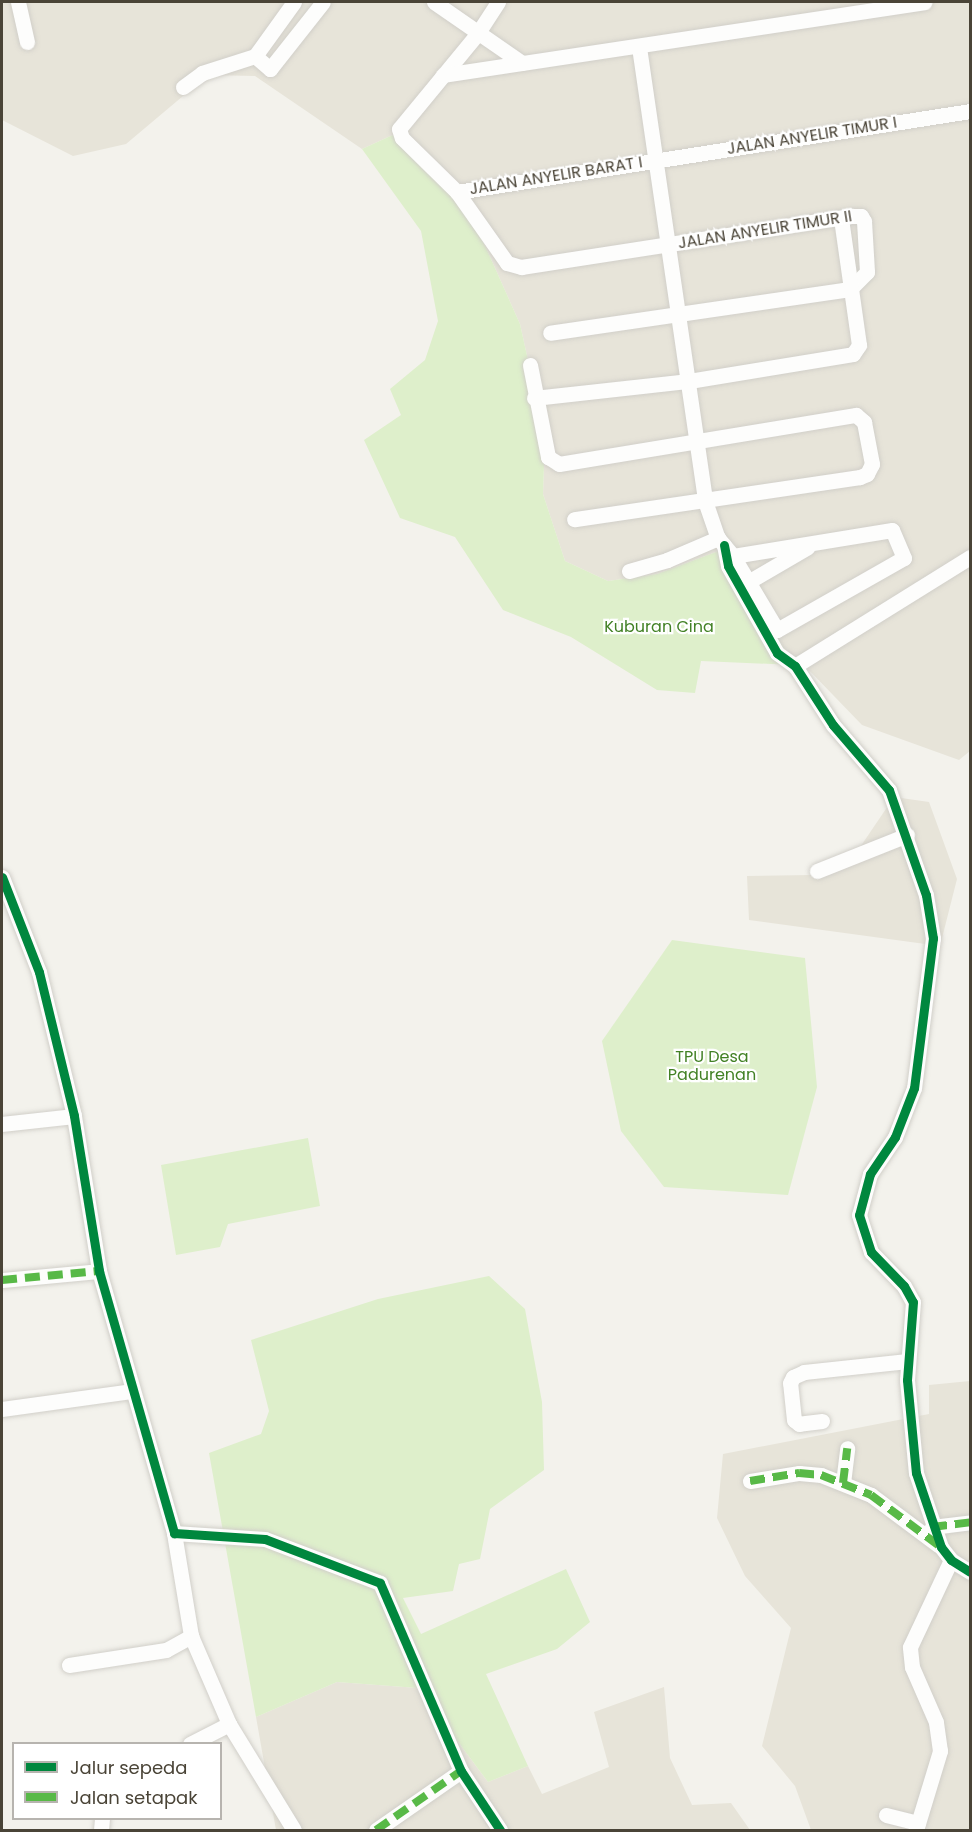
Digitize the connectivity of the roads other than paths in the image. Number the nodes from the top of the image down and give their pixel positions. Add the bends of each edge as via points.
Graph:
1 (18, 2) edge
2 (294, 2) edge
3 (323, 2) edge
4 (434, 2) edge
5 (498, 2) edge
6 (925, 2) edge
7 (478, 33) junction
8 (27, 42) dead end
9 (639, 47) junction
10 (255, 56) junction
11 (522, 63) junction
12 (443, 75) junction
13 (183, 87) dead end
14 (970, 111) edge
15 (654, 160) junction
16 (457, 192) junction
17 (841, 218) junction
18 (668, 245) junction
19 (850, 289) junction
20 (677, 312) junction
21 (550, 333) dead end
22 (530, 365) dead end
23 (689, 381) junction
24 (534, 398) junction
25 (697, 442) junction
26 (705, 501) junction
27 (574, 519) dead end
28 (817, 542) junction
29 (725, 546) junction
30 (970, 557) edge
31 (629, 571) dead end
32 (748, 582) junction
33 (795, 666) junction
34 (907, 835) junction
35 (817, 871) dead end
36 (3, 882) edge
37 (74, 1116) junction
38 (2, 1124) edge
39 (99, 1271) junction
40 (2, 1280) edge
41 (907, 1361) junction
42 (131, 1391) junction
43 (2, 1409) edge
44 (822, 1421) dead end
45 (847, 1448) dead end
46 (750, 1481) dead end
47 (843, 1484) junction
48 (970, 1522) edge
49 (932, 1527) junction
50 (174, 1533) junction
51 (941, 1547) junction
52 (951, 1560) junction
53 (970, 1572) edge
54 (191, 1636) junction
55 (69, 1665) dead end
56 (229, 1724) junction
57 (192, 1742) edge
58 (461, 1771) junction
59 (886, 1815) dead end
60 (917, 1827) edge
61 (294, 1830) edge
62 (376, 1830) edge
63 (498, 1830) edge

1 - 8 street
2 - 10 street
3 - 10 street via 273,69
4 - 7 street
5 - 7 street
6 - 9 street via 810,17
7 - 11 street
7 - 12 street
9 - 11 street
9 - 15 street
10 - 13 street via 202,73
11 - 12 street
12 - 16 street via 399,129 402,138
14 - 15 street, JALAN ANYELIR TIMUR I
15 - 16 street, JALAN ANYELIR BARAT I
15 - 18 street
16 - 18 street, JALAN ANYELIR TIMUR II via 513,266
17 - 18 street, JALAN ANYELIR TIMUR II
17 - 19 street
17 - 19 street, JALAN ANYELIR TIMUR II via 861,216 868,267 864,277
18 - 20 street
19 - 20 street
19 - 23 street via 859,345 853,354
20 - 21 street
20 - 23 street
22 - 24 street
23 - 24 street
23 - 25 street
24 - 25 street via 548,457 554,463
25 - 26 street
25 - 26 street via 856,415 862,418 872,464 867,474
26 - 27 street
26 - 29 street
28 - 29 street
28 - 32 street
28 - 32 street via 892,530 904,558 777,630
29 - 31 street
29 - 32 street
29 - 33 street via 728,566 777,653
30 - 33 street
33 - 34 street via 833,724 889,790
34 - 35 street
34 - 41 street via 920,869 933,938 918,1061 906,1114 870,1174 859,1215 871,1252 904,1286 913,1302
36 - 37 street via 39,972
37 - 38 street
37 - 39 street
39 - 40 street
39 - 42 street
41 - 44 street via 804,1372 792,1377 794,1420 799,1424
41 - 49 street via 916,1473
42 - 43 street
42 - 50 street via 158,1467
45 - 47 street
46 - 47 street via 811,1473
47 - 51 street via 871,1495
48 - 49 street
49 - 51 street
50 - 54 street
50 - 58 street via 265,1539 380,1583
51 - 52 street
52 - 53 street
52 - 60 street via 910,1647 912,1667 936,1722 940,1751
54 - 55 street via 166,1650
54 - 56 street
56 - 57 street
56 - 61 street
58 - 62 street
58 - 63 street
59 - 60 street

